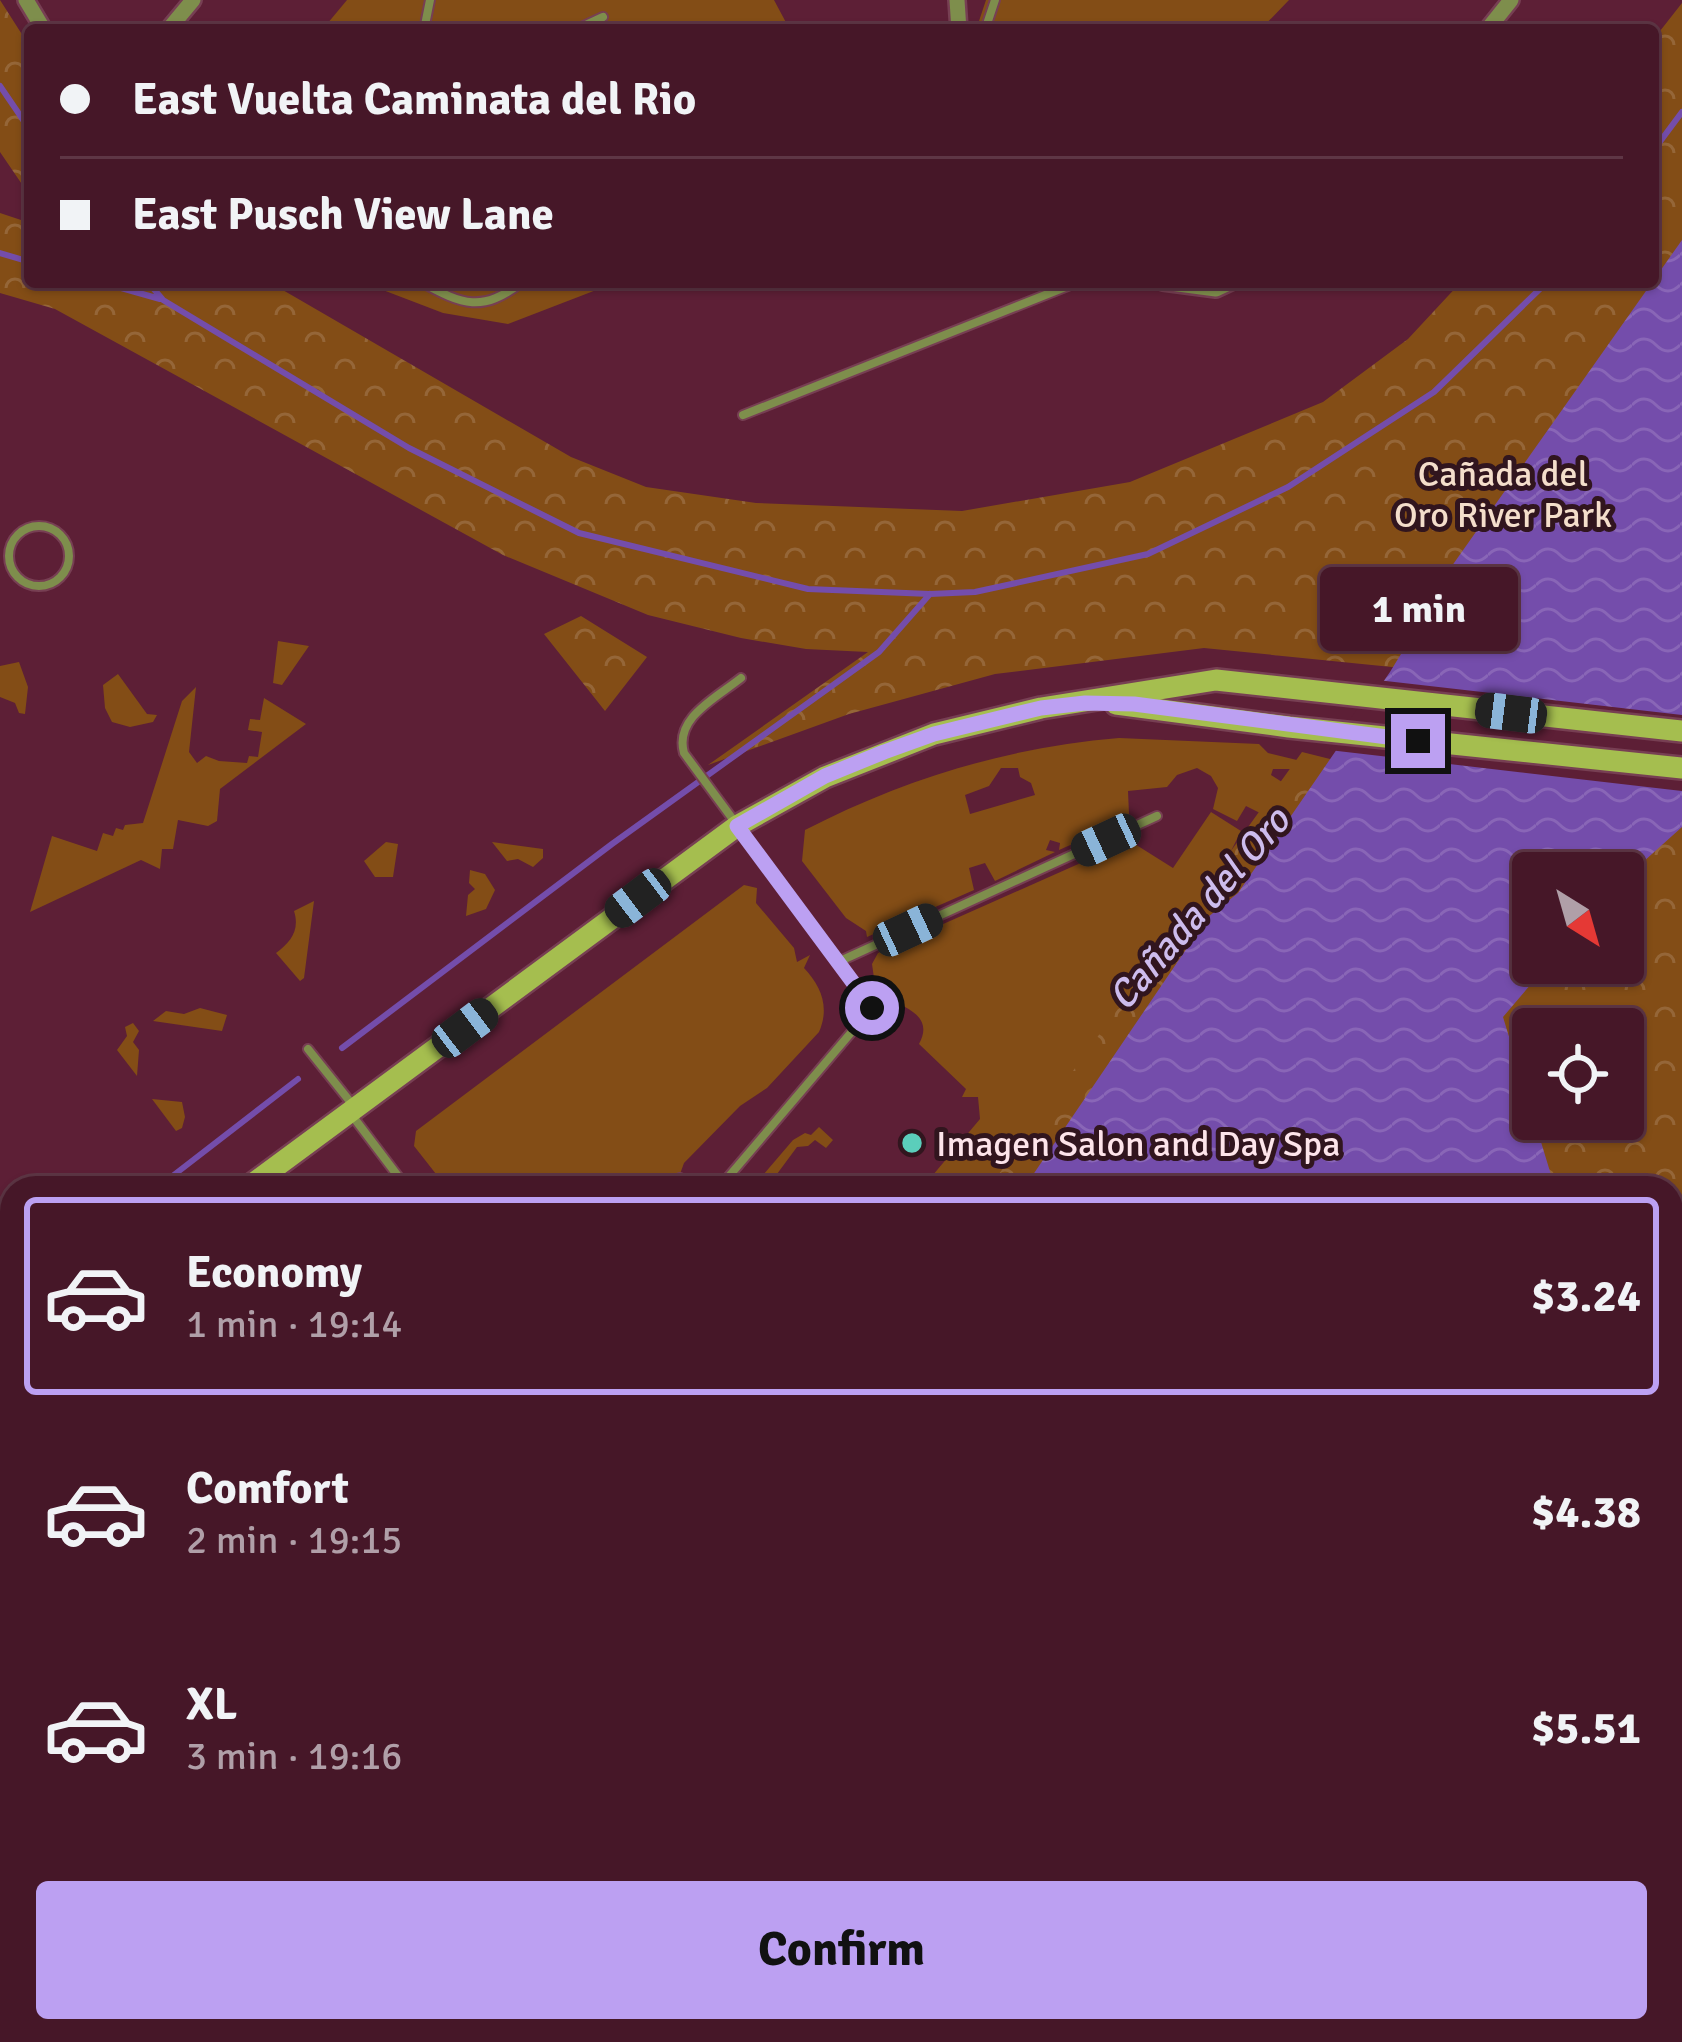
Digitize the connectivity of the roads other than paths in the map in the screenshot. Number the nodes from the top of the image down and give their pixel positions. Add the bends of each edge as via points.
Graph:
1 (193, 0) edge
2 (1511, 0) edge
3 (603, 16) dead end
4 (173, 24) edge
5 (587, 24) edge
6 (1492, 24) edge
7 (434, 288) edge
8 (514, 288) edge
9 (1063, 288) edge
10 (742, 415) dead end
11 (16, 576) joint
12 (741, 679) dead end
13 (1085, 703) junction
14 (1682, 731) edge
15 (1682, 768) edge
16 (1157, 816) dead end
17 (737, 826) junction
18 (838, 962) junction
19 (308, 1049) dead end
20 (354, 1112) junction
21 (264, 1176) edge
22 (398, 1176) edge
23 (729, 1176) edge

1 - 4 street
2 - 6 street
3 - 5 lane
7 - 8 lane via 470,304
9 - 10 lane
11 - 11 lane via 31,585 56,581 69,559 62,536 39,526 16,536 9,551
12 - 17 lane via 685,723 679,737
13 - 14 main road via 1216,680
13 - 15 main road
13 - 17 main road via 988,720 884,752
16 - 18 lane
17 - 18 lane
17 - 20 main road
18 - 23 lane via 872,1008
19 - 20 lane
20 - 21 main road
20 - 22 lane

